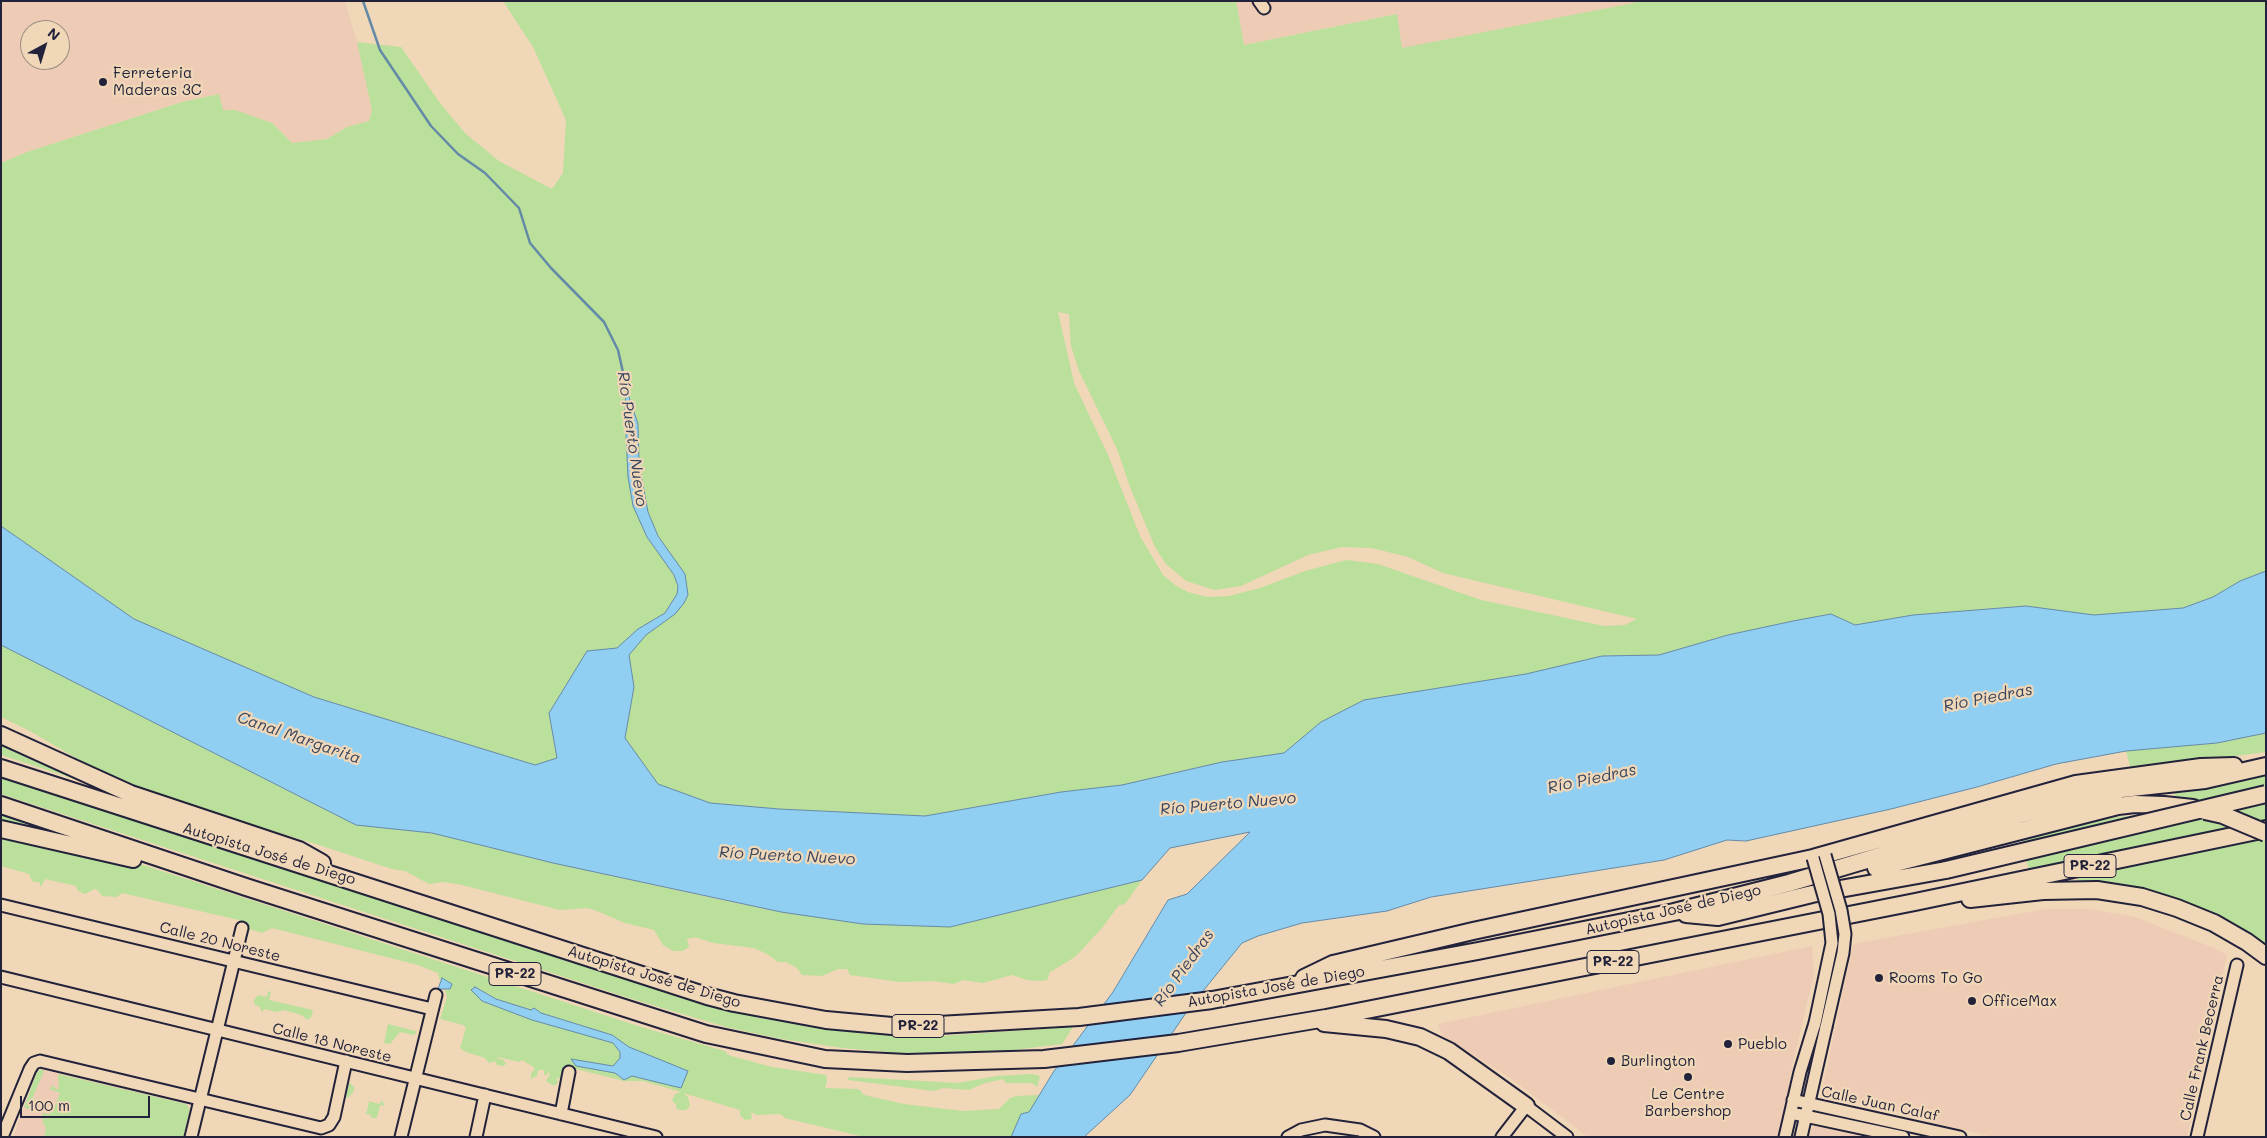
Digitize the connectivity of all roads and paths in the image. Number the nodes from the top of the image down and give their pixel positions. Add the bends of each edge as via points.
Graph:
1 (1, 725) edge
2 (1, 735) edge
3 (2266, 766) edge
4 (1, 768) edge
5 (2266, 794) edge
6 (155, 803) junction
7 (1, 805) edge
8 (1, 829) edge
9 (2266, 829) edge
10 (2266, 833) edge
11 (1819, 856) junction
12 (353, 880) junction
13 (1789, 883) junction
14 (246, 887) junction
15 (1915, 902) junction
16 (1, 905) edge
17 (1674, 912) junction
18 (242, 928) dead end
19 (2266, 956) edge
20 (234, 961) junction
21 (2237, 965) dead end
22 (1, 977) edge
23 (1284, 987) junction
24 (436, 995) dead end
25 (432, 1009) junction
26 (1312, 1020) junction
27 (1821, 1025) junction
28 (217, 1030) junction
29 (346, 1061) junction
30 (569, 1072) dead end
31 (416, 1079) junction
32 (485, 1095) junction
33 (200, 1099) junction
34 (1793, 1100) junction
35 (1809, 1104) junction
36 (1526, 1106) junction
37 (1790, 1113) junction
38 (560, 1114) junction
39 (1806, 1117) junction
40 (4, 1123) edge
41 (2, 1137) edge
42 (191, 1137) edge
43 (402, 1137) edge
44 (476, 1137) edge
45 (656, 1137) edge
46 (1288, 1137) edge
47 (1374, 1137) edge
48 (1502, 1137) edge
49 (1568, 1137) edge
50 (1785, 1137) edge
51 (1801, 1137) edge
52 (1903, 1137) edge
53 (1960, 1137) edge
54 (2197, 1137) edge

1 - 6 highway
2 - 6 highway via 85,775
3 - 11 highway via 2201,767 2076,784
3 - 13 highway, Autopista José de Diego / PR-22 via 2205,780 2122,789 2018,815
4 - 12 highway, Autopista José de Diego / PR-22
5 - 17 highway, bridge via 1946,870 1812,894 1718,917
6 - 12 highway via 299,850
7 - 14 highway, PR-22
8 - 14 highway via 104,851 211,885
9 - 15 highway, PR-22
10 - 13 highway, bridge via 2223,815 2193,808 2135,804 1847,875
11 - 23 highway via 1473,930 1333,964
11 - 27 street, bridge via 1832,943
12 - 23 highway, Autopista José de Diego / PR-22 via 708,996 826,1020 903,1027 1079,1017
13 - 17 highway, Autopista José de Diego / PR-22
14 - 26 highway, PR-22 via 728,1040 825,1059 907,1063 1044,1059 1178,1043
15 - 19 highway via 1995,898 2043,891 2097,890 2142,897 2177,908 2214,923
15 - 26 highway, PR-22
16 - 20 street, Calle 20 Noreste
17 - 23 highway, Autopista José de Diego / PR-22
18 - 20 street
20 - 25 street, Calle 20 Noreste
20 - 28 street
21 - 54 street, Calle Frank Becerra
22 - 28 street, Calle 18 Noreste
24 - 25 street
25 - 31 street
26 - 36 highway via 1386,1029 1420,1037 1449,1051
27 - 34 street via 1800,1072
27 - 35 street
28 - 29 street, Calle 18 Noreste
28 - 33 street
29 - 31 street, Calle 18 Noreste
29 - 33 street via 334,1117 329,1125 320,1128
30 - 38 street
31 - 32 street, Calle 18 Noreste
31 - 43 street
32 - 38 street, Calle 18 Noreste
32 - 44 street
33 - 40 street via 44,1061 34,1063 30,1069
33 - 42 street
34 - 35 street, Calle Juan Calaf
34 - 37 street
35 - 39 street
35 - 53 street, Calle Juan Calaf
36 - 48 street
36 - 49 street
37 - 39 street, Calle Juan Calaf
37 - 50 street
38 - 45 street, Calle 18 Noreste
39 - 51 street
39 - 52 street, Calle Juan Calaf
40 - 41 street
46 - 47 street via 1300,1130 1325,1125 1360,1130

